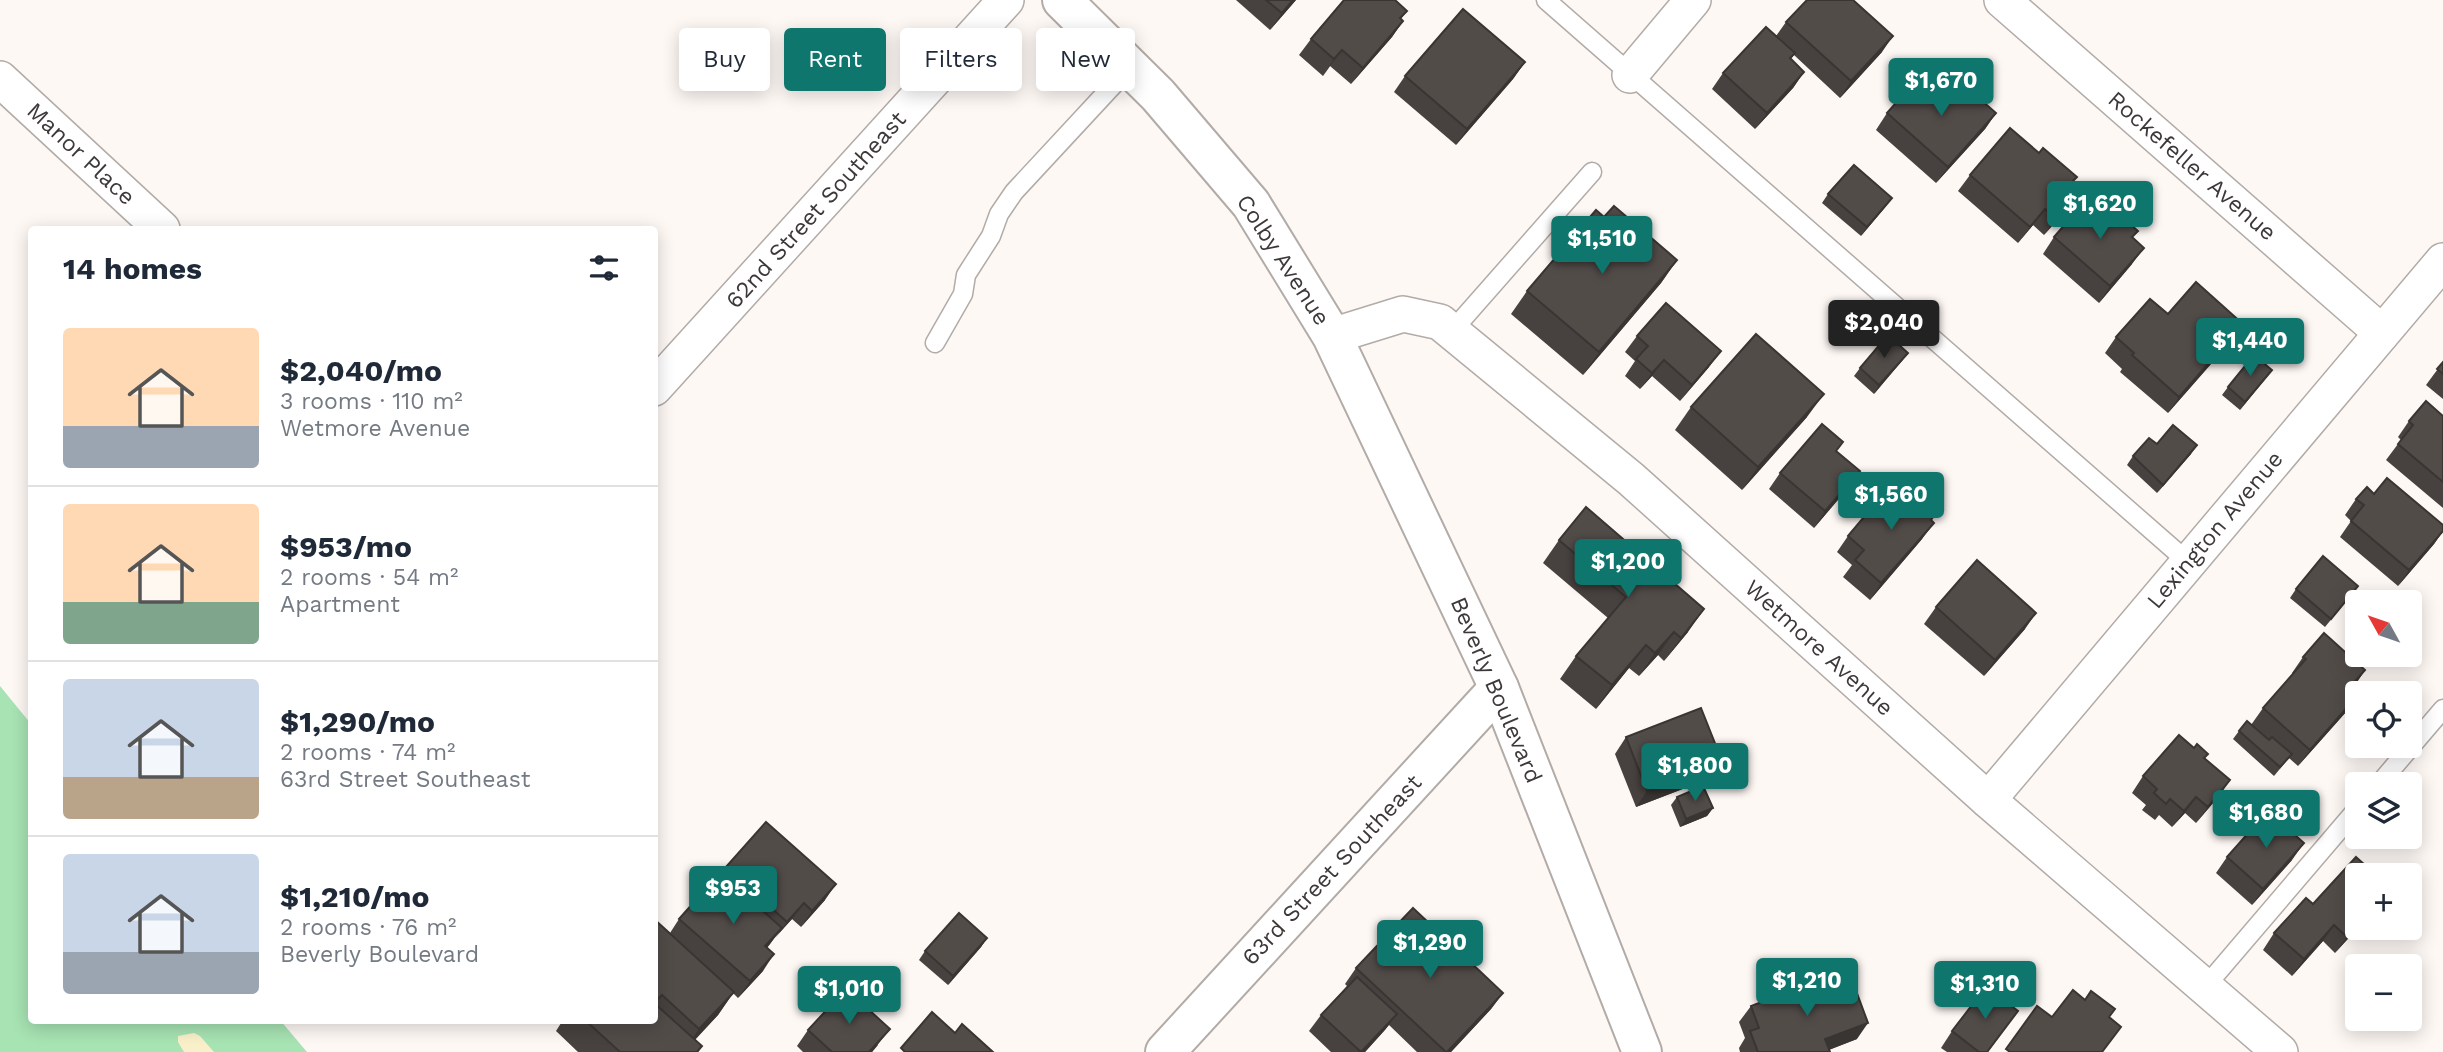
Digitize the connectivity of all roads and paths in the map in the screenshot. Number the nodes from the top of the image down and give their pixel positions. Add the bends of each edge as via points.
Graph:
1 (1006, 0) edge
2 (1062, 0) edge
3 (1546, 0) edge
4 (1693, 0) edge
5 (2002, 0) edge
6 (1090, 28) edge
7 (1135, 72) edge
8 (1630, 75) junction
9 (0, 79) edge
10 (1108, 91) edge
11 (1592, 172) dead end
12 (159, 226) edge
13 (2443, 261) edge
14 (1452, 331) junction
15 (2382, 333) junction
16 (1332, 335) junction
17 (935, 343) dead end
18 (658, 384) edge
19 (2188, 562) junction
20 (1499, 688) junction
21 (2443, 709) edge
22 (2389, 772) edge
23 (1988, 800) junction
24 (2345, 823) edge
25 (2206, 987) junction
26 (1165, 1052) edge
27 (1642, 1052) edge
28 (2280, 1052) edge

1 - 18 street, 62nd Street Southeast
2 - 6 main road, Colby Avenue
3 - 8 lane
4 - 8 street
5 - 15 street, Rockefeller Avenue
7 - 16 main road, Colby Avenue via 1251,204
8 - 19 lane
9 - 12 street, Manor Place
10 - 17 lane via 1014,192 966,275 963,294
11 - 14 lane
13 - 15 street, Lexington Avenue
14 - 16 street, Wetmore Avenue via 1440,322 1403,314
14 - 23 street, Wetmore Avenue via 1631,479
15 - 19 street, Lexington Avenue
16 - 20 main road, Beverly Boulevard
19 - 23 street, Lexington Avenue
20 - 26 main road, 63rd Street Southeast
20 - 27 main road, Beverly Boulevard
21 - 22 lane
23 - 25 street, Wetmore Avenue
24 - 25 lane
25 - 28 street, Wetmore Avenue

